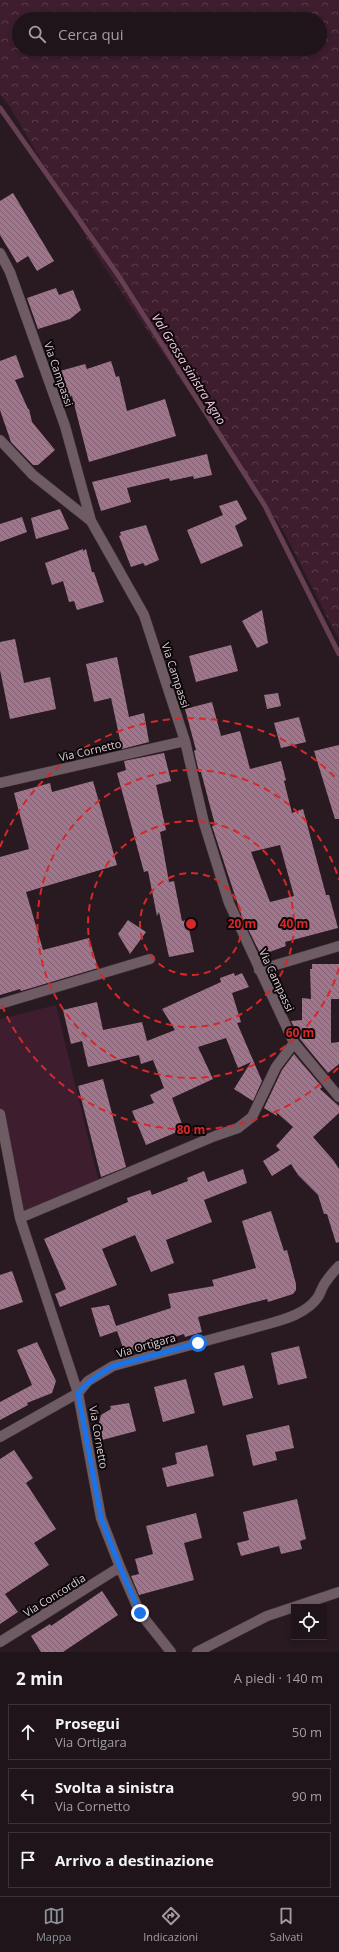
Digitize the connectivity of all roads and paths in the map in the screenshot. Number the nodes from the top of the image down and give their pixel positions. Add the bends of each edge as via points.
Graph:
1 (0, 253) edge
2 (0, 440) edge
3 (91, 521) junction
4 (185, 741) junction
5 (0, 783) edge
6 (339, 946) edge
7 (150, 959) dead end
8 (259, 970) junction
9 (0, 1004) edge
10 (294, 1042) junction
11 (339, 1098) edge
12 (0, 1114) edge
13 (20, 1218) junction
14 (339, 1266) edge
15 (78, 1393) junction
16 (0, 1437) edge
17 (120, 1567) junction
18 (339, 1592) edge
19 (0, 1642) edge
20 (171, 1652) edge
21 (197, 1652) edge

1 - 3 street, Via Campassi via 10,272 64,426
2 - 3 street via 33,475
3 - 4 street, Via Campassi via 144,615
4 - 5 street, Via Cornetto
4 - 8 street, Via Campassi via 204,823 229,903
6 - 8 street
7 - 9 street
8 - 10 street, Via Campassi
10 - 11 street, Via Campassi
10 - 13 street via 276,1067 252,1117 238,1128
12 - 13 street, Via Cornetto
13 - 15 street, Via Cornetto
14 - 15 street, Via Ortigara via 312,1305 290,1318 114,1366 88,1381
15 - 16 street, Via Ortigara
15 - 17 street, Via Cornetto via 101,1518
17 - 19 street, Via Concordia
17 - 20 street, Via Cornetto via 140,1613
18 - 21 street via 267,1616

